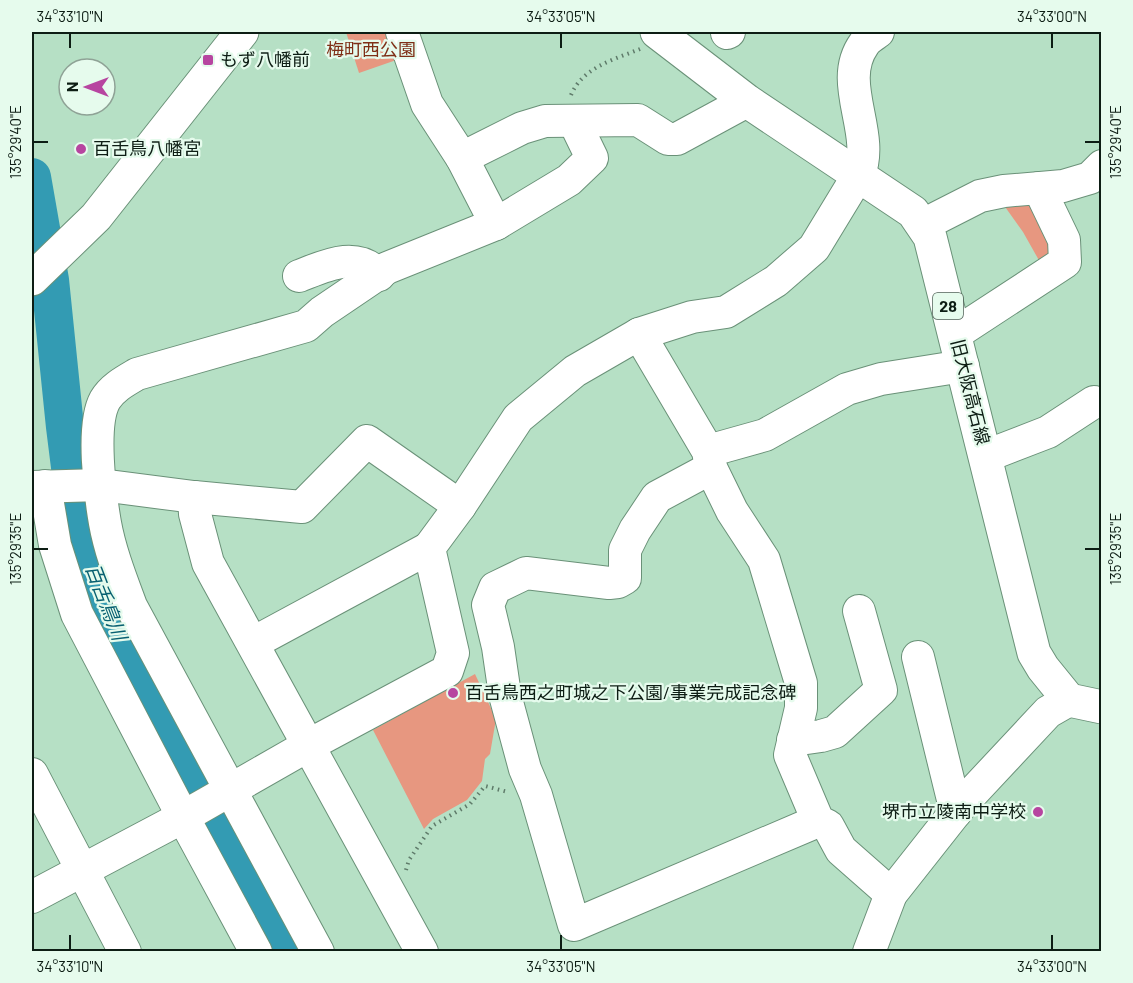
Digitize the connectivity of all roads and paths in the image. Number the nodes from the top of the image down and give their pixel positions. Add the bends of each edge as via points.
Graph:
1 (242, 32) edge
2 (402, 32) edge
3 (878, 32) edge
4 (661, 35) edge
5 (747, 101) junction
6 (568, 121) junction
7 (462, 158) junction
8 (1101, 166) edge
9 (859, 174) junction
10 (1039, 188) junction
11 (496, 224) junction
12 (923, 225) junction
13 (379, 275) junction
14 (35, 276) edge
15 (299, 276) dead end
16 (639, 334) junction
17 (955, 334) junction
18 (963, 366) junction
19 (1094, 402) dead end
20 (986, 456) junction
21 (709, 460) junction
22 (96, 485) junction
23 (43, 486) edge
24 (194, 496) junction
25 (460, 506) junction
26 (429, 548) junction
27 (43, 551) edge
28 (859, 612) dead end
29 (253, 643) junction
30 (918, 657) dead end
31 (1069, 700) junction
32 (1101, 707) edge
33 (793, 740) junction
34 (309, 745) junction
35 (32, 774) edge
36 (485, 786) dead end
37 (226, 792) junction
38 (956, 812) junction
39 (187, 814) junction
40 (818, 821) junction
41 (83, 869) junction
42 (891, 894) junction
43 (32, 897) edge
44 (394, 901) junction
45 (125, 951) edge
46 (256, 951) edge
47 (318, 951) edge
48 (422, 951) edge
49 (869, 951) edge

1 - 14 main road via 96,217
2 - 7 street via 427,104
3 - 9 street via 864,43 853,71 864,150
4 - 5 main road, 旧大阪高石線 / 28
4 - 6 path via 594,68 581,79 572,92
5 - 6 street via 676,139 668,139 638,120
5 - 9 main road, 旧大阪高石線 / 28
6 - 7 street via 545,121 522,128
6 - 11 street via 592,158 569,180
7 - 11 street
8 - 10 street via 1090,178
9 - 12 main road, 旧大阪高石線 / 28 via 913,212
9 - 16 street via 814,248 776,281 726,312 692,317
10 - 12 street via 980,196
10 - 17 street via 1064,240 1065,262
11 - 13 street via 387,268
12 - 17 main road, 旧大阪高石線 / 28 via 930,237
13 - 15 street via 371,266 335,262
13 - 22 street via 306,326 149,369 120,384 106,398 99,421
16 - 21 street
16 - 25 street via 575,371 518,418
17 - 18 main road, 旧大阪高石線 / 28
18 - 20 main road, 旧大阪高石線 / 28
18 - 21 street via 880,379 847,389 765,435
19 - 20 street via 1048,432
20 - 31 main road, 旧大阪高石線 / 28 via 1034,653
21 - 33 street via 732,511 764,560 801,683 801,708
21 - 40 street via 657,497 625,550 625,578 609,583 526,573 495,588 488,605 505,694 525,769 574,925
22 - 23 street
22 - 24 street
22 - 37 street via 117,569 131,606
23 - 27 street
24 - 25 street via 302,507 367,441
24 - 29 street via 208,563
25 - 26 street
26 - 29 street
26 - 34 street via 453,653 447,671
27 - 39 street
28 - 33 street via 881,690 835,732
29 - 34 street
30 - 38 street
31 - 32 main road
31 - 38 street via 1048,712
33 - 40 street via 790,755
34 - 37 street
34 - 44 street
35 - 41 street
36 - 44 path via 470,804 432,826 409,860
37 - 39 street
37 - 47 street
38 - 42 street
39 - 41 street
39 - 46 street
40 - 42 street via 828,826 841,850
41 - 43 street
41 - 45 street
42 - 49 street
44 - 48 street

